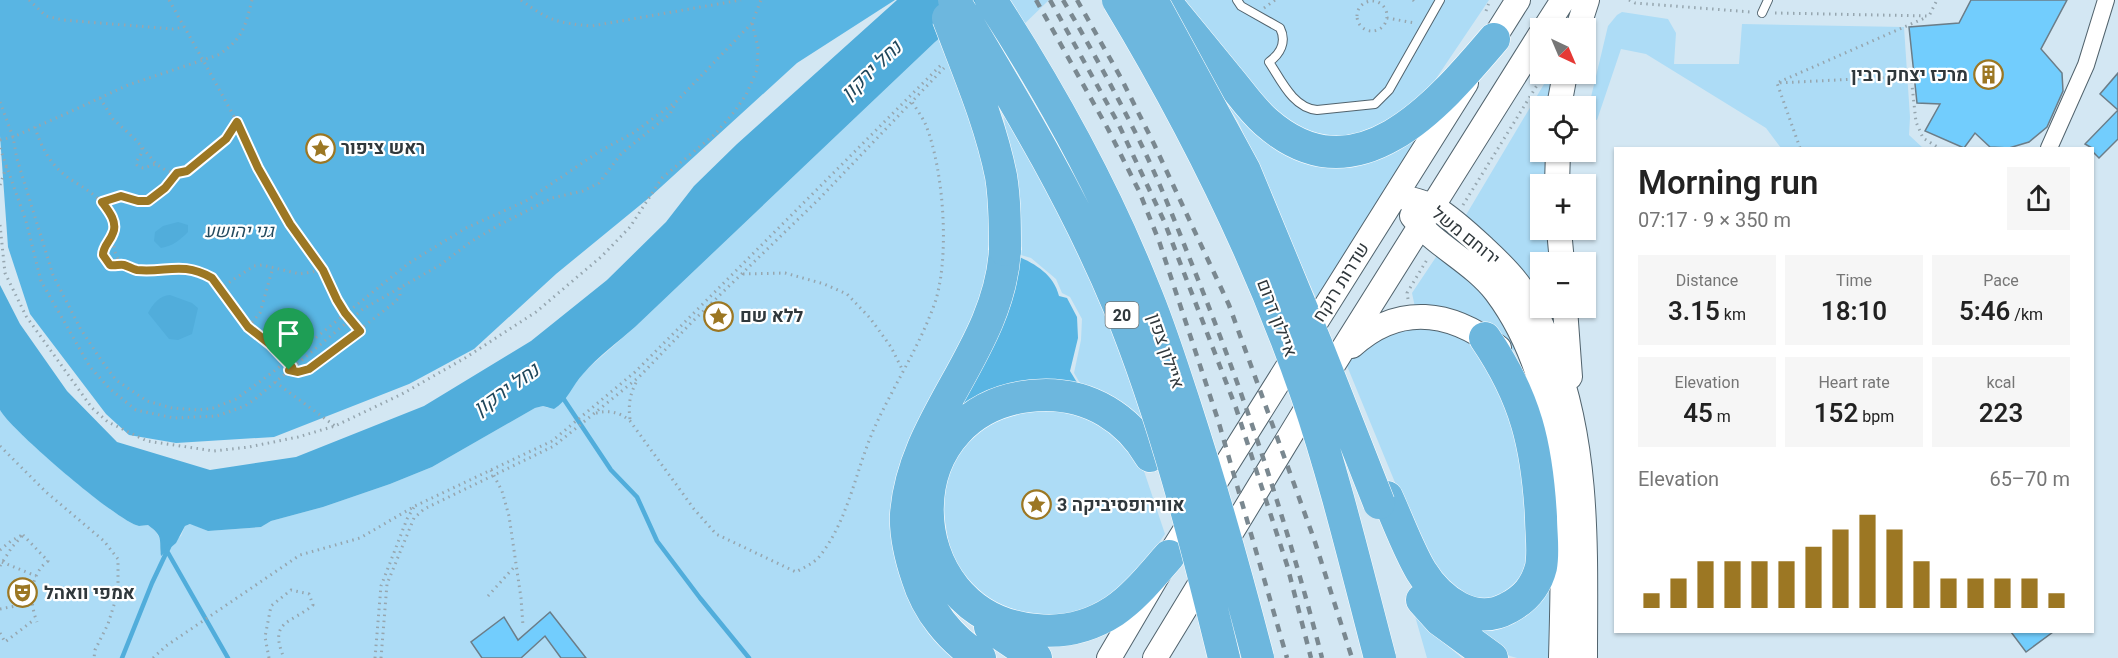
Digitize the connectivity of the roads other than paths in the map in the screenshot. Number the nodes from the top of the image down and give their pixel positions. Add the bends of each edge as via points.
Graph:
1 (941, 0) edge
2 (954, 0) edge
3 (991, 0) edge
4 (1118, 0) edge
5 (1152, 0) edge
6 (1164, 0) edge
7 (1237, 0) edge
8 (1440, 0) edge
9 (1518, 0) edge
10 (1563, 0) edge
11 (1587, 0) edge
12 (1598, 0) edge
13 (1768, 0) edge
14 (2106, 0) edge
15 (1762, 12) road end
16 (1551, 18) edge
17 (1581, 18) edge
18 (1591, 18) edge
19 (1494, 39) junction
20 (1530, 51) edge
21 (2049, 147) edge
22 (1396, 195) junction
23 (1434, 207) junction
24 (1438, 230) junction
25 (1566, 318) edge
26 (1485, 338) junction
27 (1325, 354) junction
28 (1574, 421) junction
29 (1554, 442) junction
30 (1383, 500) junction
31 (929, 533) junction
32 (1168, 556) junction
33 (946, 629) junction
34 (1163, 653) edge
35 (971, 658) edge
36 (980, 658) edge
37 (1036, 658) edge
38 (1109, 658) edge
39 (1223, 658) edge
40 (1258, 658) edge
41 (1380, 658) edge
42 (1492, 658) edge
43 (1561, 658) edge
44 (1585, 658) edge

1 - 33 highway, bridge via 996,156 1003,196 1005,250 1000,289 991,315 924,447 906,512 908,542 918,581
2 - 39 highway, 20, bridge via 1032,129 1082,225 1119,309 1162,425
3 - 40 highway, איילון צפון / 20, bridge via 1066,127 1145,290 1197,442
4 - 41 highway, איילון דרום, bridge via 1214,172 1284,334 1330,473
5 - 27 highway, bridge via 1245,171
6 - 19 highway via 1248,103 1272,126 1295,142 1335,152 1362,148 1416,120
7 - 8 lane via 1280,28 1282,46 1269,62 1298,104 1310,109 1375,104 1381,99
9 - 19 main road, שדרות רוקח
10 - 16 main road
11 - 17 main road
12 - 18 lane
13 - 15 lane
14 - 21 street via 2086,65
19 - 22 main road, שדרות רוקח
20 - 23 main road, שדרות רוקח
22 - 23 main road, ירוחם משל
22 - 24 main road, ירוחם משל
22 - 32 main road, שדרות רוקח
23 - 24 main road, שדרות רוקח
24 - 27 main road, שדרות רוקח
24 - 28 main road, ירוחם משל via 1497,260 1520,285 1556,360
24 - 29 main road, ירוחם משל via 1510,311 1530,351
25 - 28 main road
26 - 27 main road via 1449,320 1411,317 1387,322 1356,342
26 - 29 main road via 1509,357 1524,376
26 - 30 highway via 1514,387 1534,450 1542,546 1541,566 1531,590 1520,601 1492,615 1466,612 1441,596 1420,570
27 - 30 highway, bridge
27 - 34 main road, שדרות רוקח
28 - 44 main road, ירוחם משל via 1585,539
29 - 43 main road, ירוחם משל via 1564,539
30 - 42 highway via 1402,569 1419,596 1440,620
31 - 32 highway via 943,570 967,600 992,617 1029,630 1055,631 1094,622 1132,597
31 - 37 highway via 936,563 951,592 983,623
31 - 39 highway, bridge via 927,511 937,464 958,429 972,417 1005,400 1030,396 1059,395 1089,403 1126,426 1150,456
32 - 38 main road, שדרות רוקח
33 - 35 highway
33 - 36 highway

